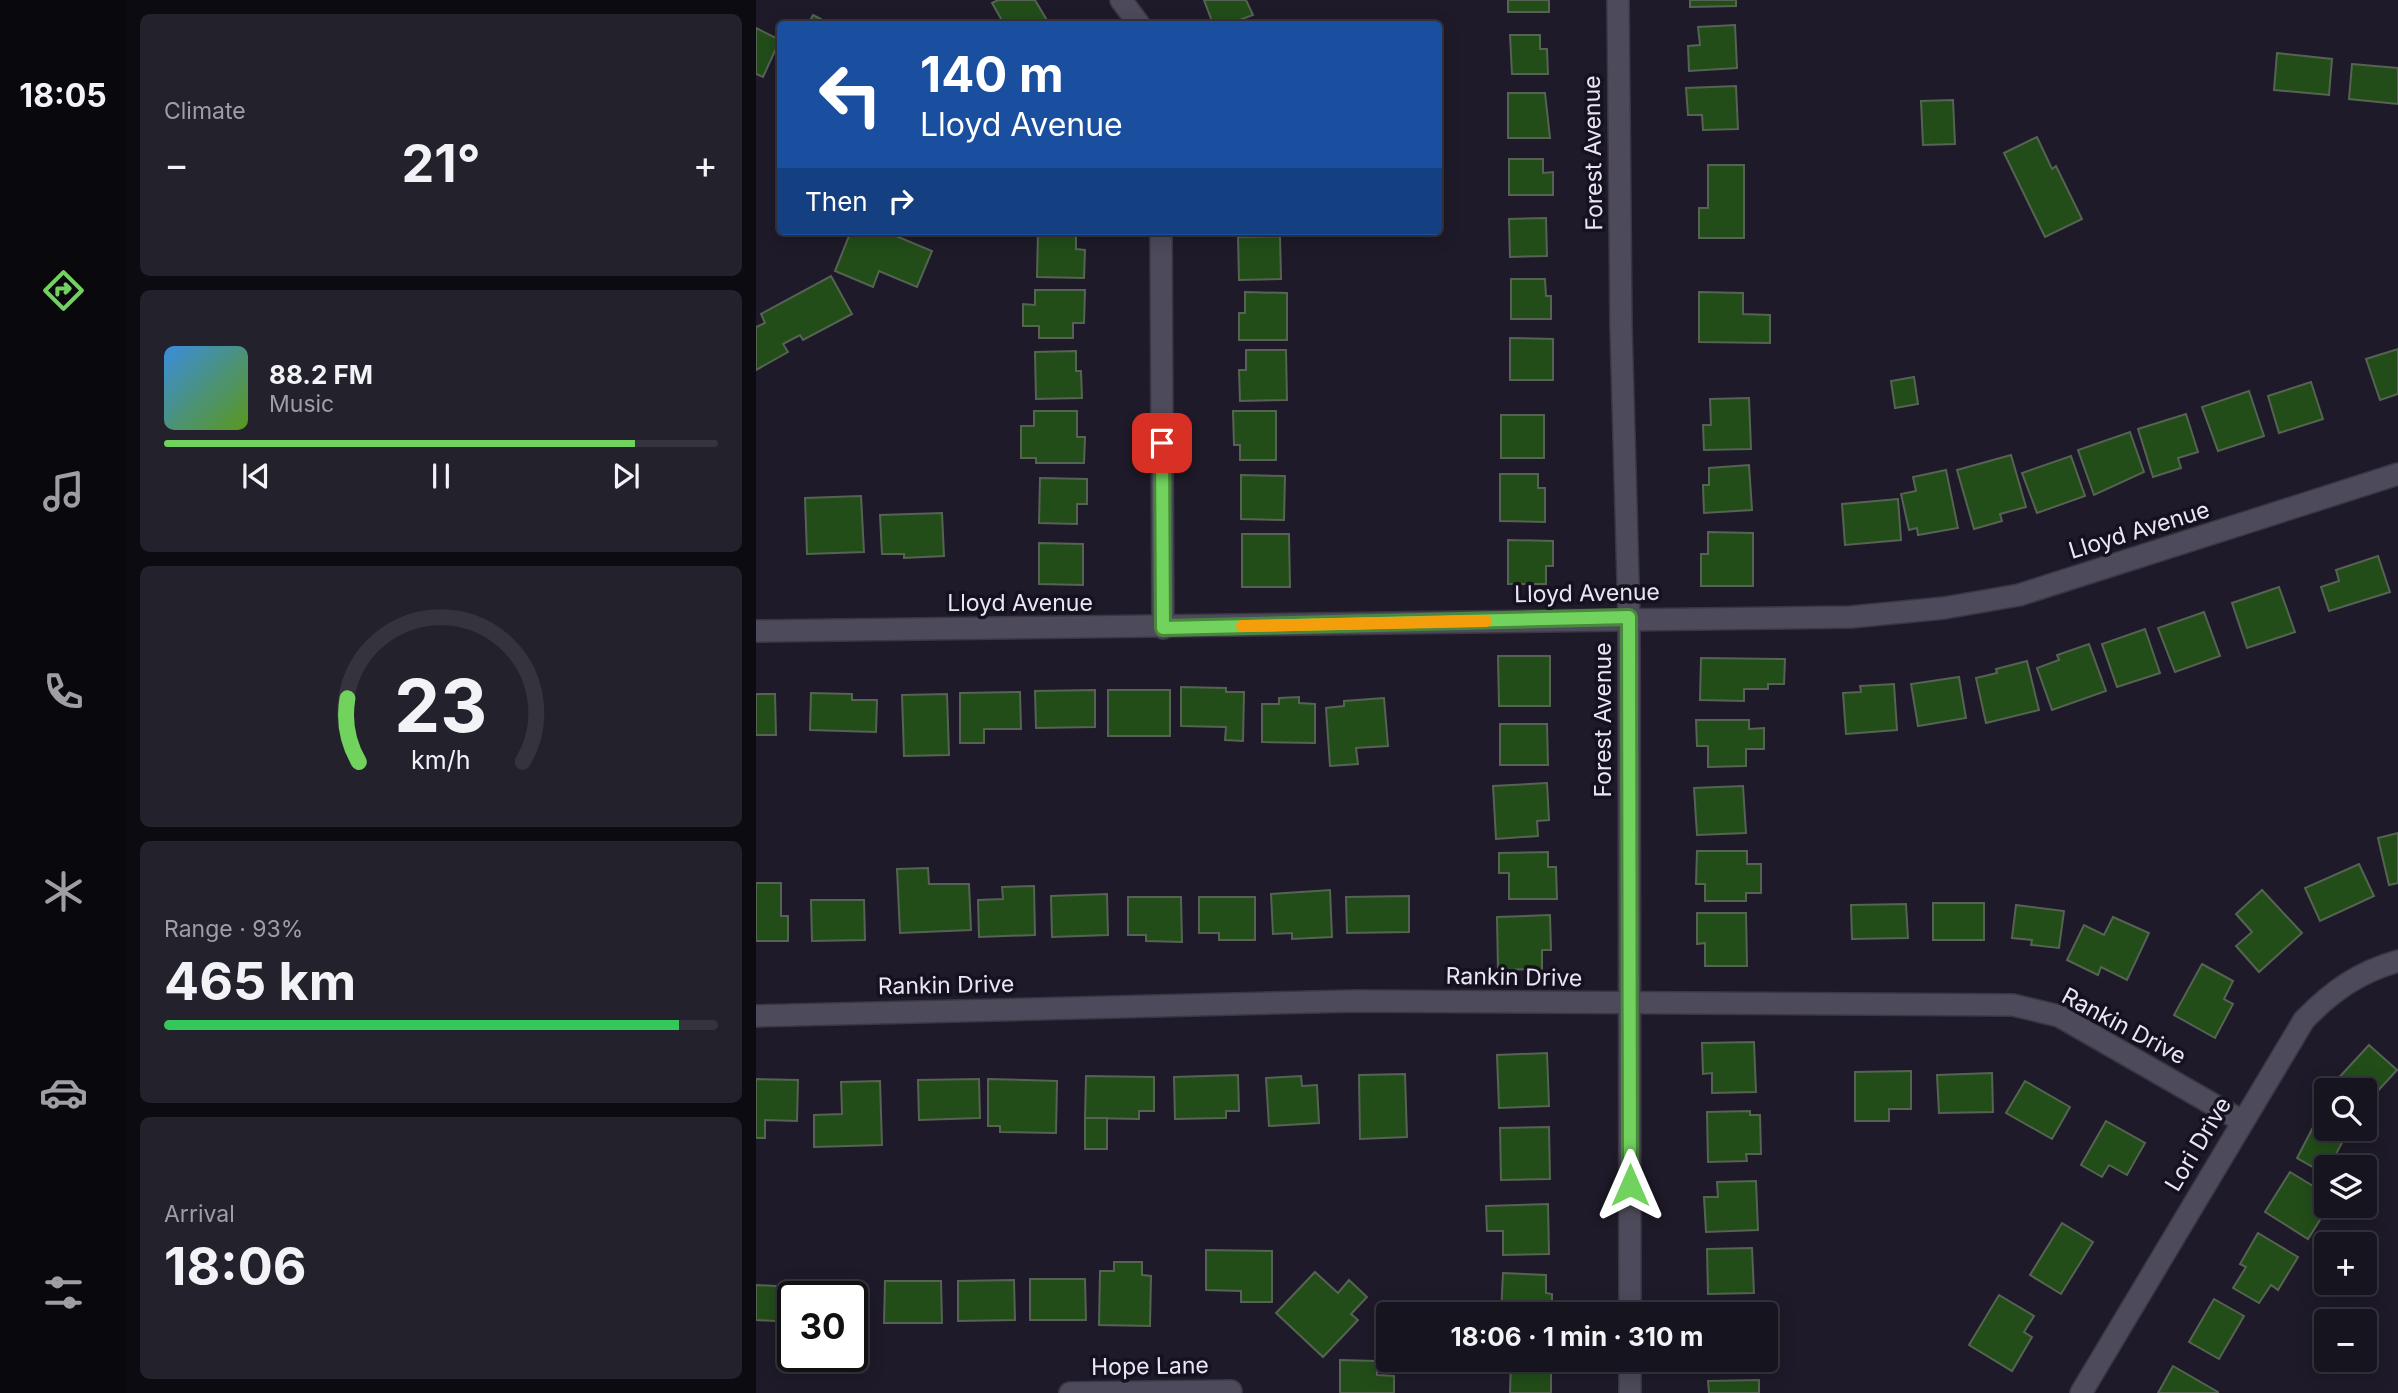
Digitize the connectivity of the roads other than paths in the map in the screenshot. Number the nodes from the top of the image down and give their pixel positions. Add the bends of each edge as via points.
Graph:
1 (1121, 0) edge
2 (1618, 0) edge
3 (1137, 21) edge
4 (1161, 235) edge
5 (2398, 474) edge
6 (1629, 617) junction
7 (1163, 628) junction
8 (756, 631) edge
9 (2398, 961) edge
10 (1631, 1005) junction
11 (756, 1016) edge
12 (2242, 1121) junction
13 (1630, 1302) edge
14 (1630, 1372) edge
15 (1231, 1391) dead end
16 (1070, 1393) edge
17 (1630, 1393) edge
18 (2081, 1393) edge

1 - 3 street
2 - 6 street, Forest Avenue
4 - 7 street
5 - 6 street, Lloyd Avenue via 2019,594 1944,608 1851,617
6 - 7 street, Lloyd Avenue
6 - 10 street, Forest Avenue
7 - 8 street, Lloyd Avenue
9 - 12 street, Lori Drive via 2372,968 2324,999 2304,1020
10 - 11 street, Rankin Drive via 1354,1001
10 - 12 street, Rankin Drive via 2013,1005 2059,1016
10 - 13 street, Forest Avenue
12 - 18 street, Lori Drive
14 - 17 street
15 - 16 street, Hope Lane

